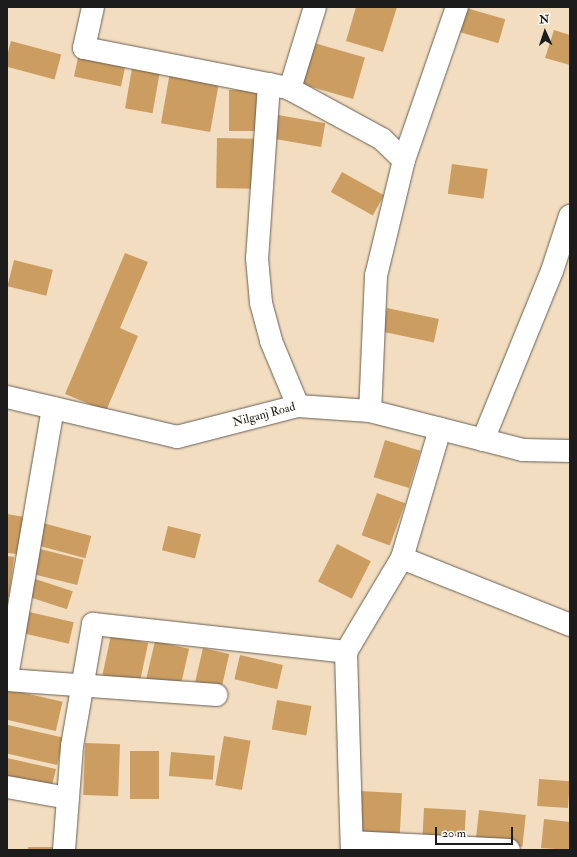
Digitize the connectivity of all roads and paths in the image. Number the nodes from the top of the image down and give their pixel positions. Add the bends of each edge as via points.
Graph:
1 (93, 7) edge
2 (315, 7) edge
3 (457, 7) edge
4 (279, 86) junction
5 (404, 160) junction
6 (570, 216) edge
7 (7, 397) edge
8 (298, 406) junction
9 (53, 408) junction
10 (370, 411) junction
11 (440, 429) junction
12 (483, 440) junction
13 (570, 452) edge
14 (402, 558) junction
15 (570, 625) edge
16 (346, 652) junction
17 (7, 677) edge
18 (7, 680) edge
19 (83, 685) junction
20 (216, 695) dead end
21 (7, 787) edge
22 (68, 798) junction
23 (352, 846) edge
24 (64, 850) edge
25 (509, 850) edge

1 - 4 street via 84,48
2 - 4 street
3 - 5 street
4 - 5 street via 382,139
4 - 8 street via 257,258 262,303 271,341
5 - 10 street via 376,276
6 - 12 street via 552,271
7 - 9 street, Nilganj Road
8 - 9 street, Nilganj Road via 177,437
8 - 10 street, Nilganj Road
9 - 17 street
10 - 11 street, Nilganj Road
11 - 12 street, Nilganj Road
11 - 14 street
12 - 13 street, Nilganj Road via 523,450
14 - 15 street
14 - 16 street
16 - 19 street via 93,624
16 - 23 street
18 - 19 street
19 - 20 street
19 - 22 street via 72,746
21 - 22 street
22 - 24 street
23 - 25 street

